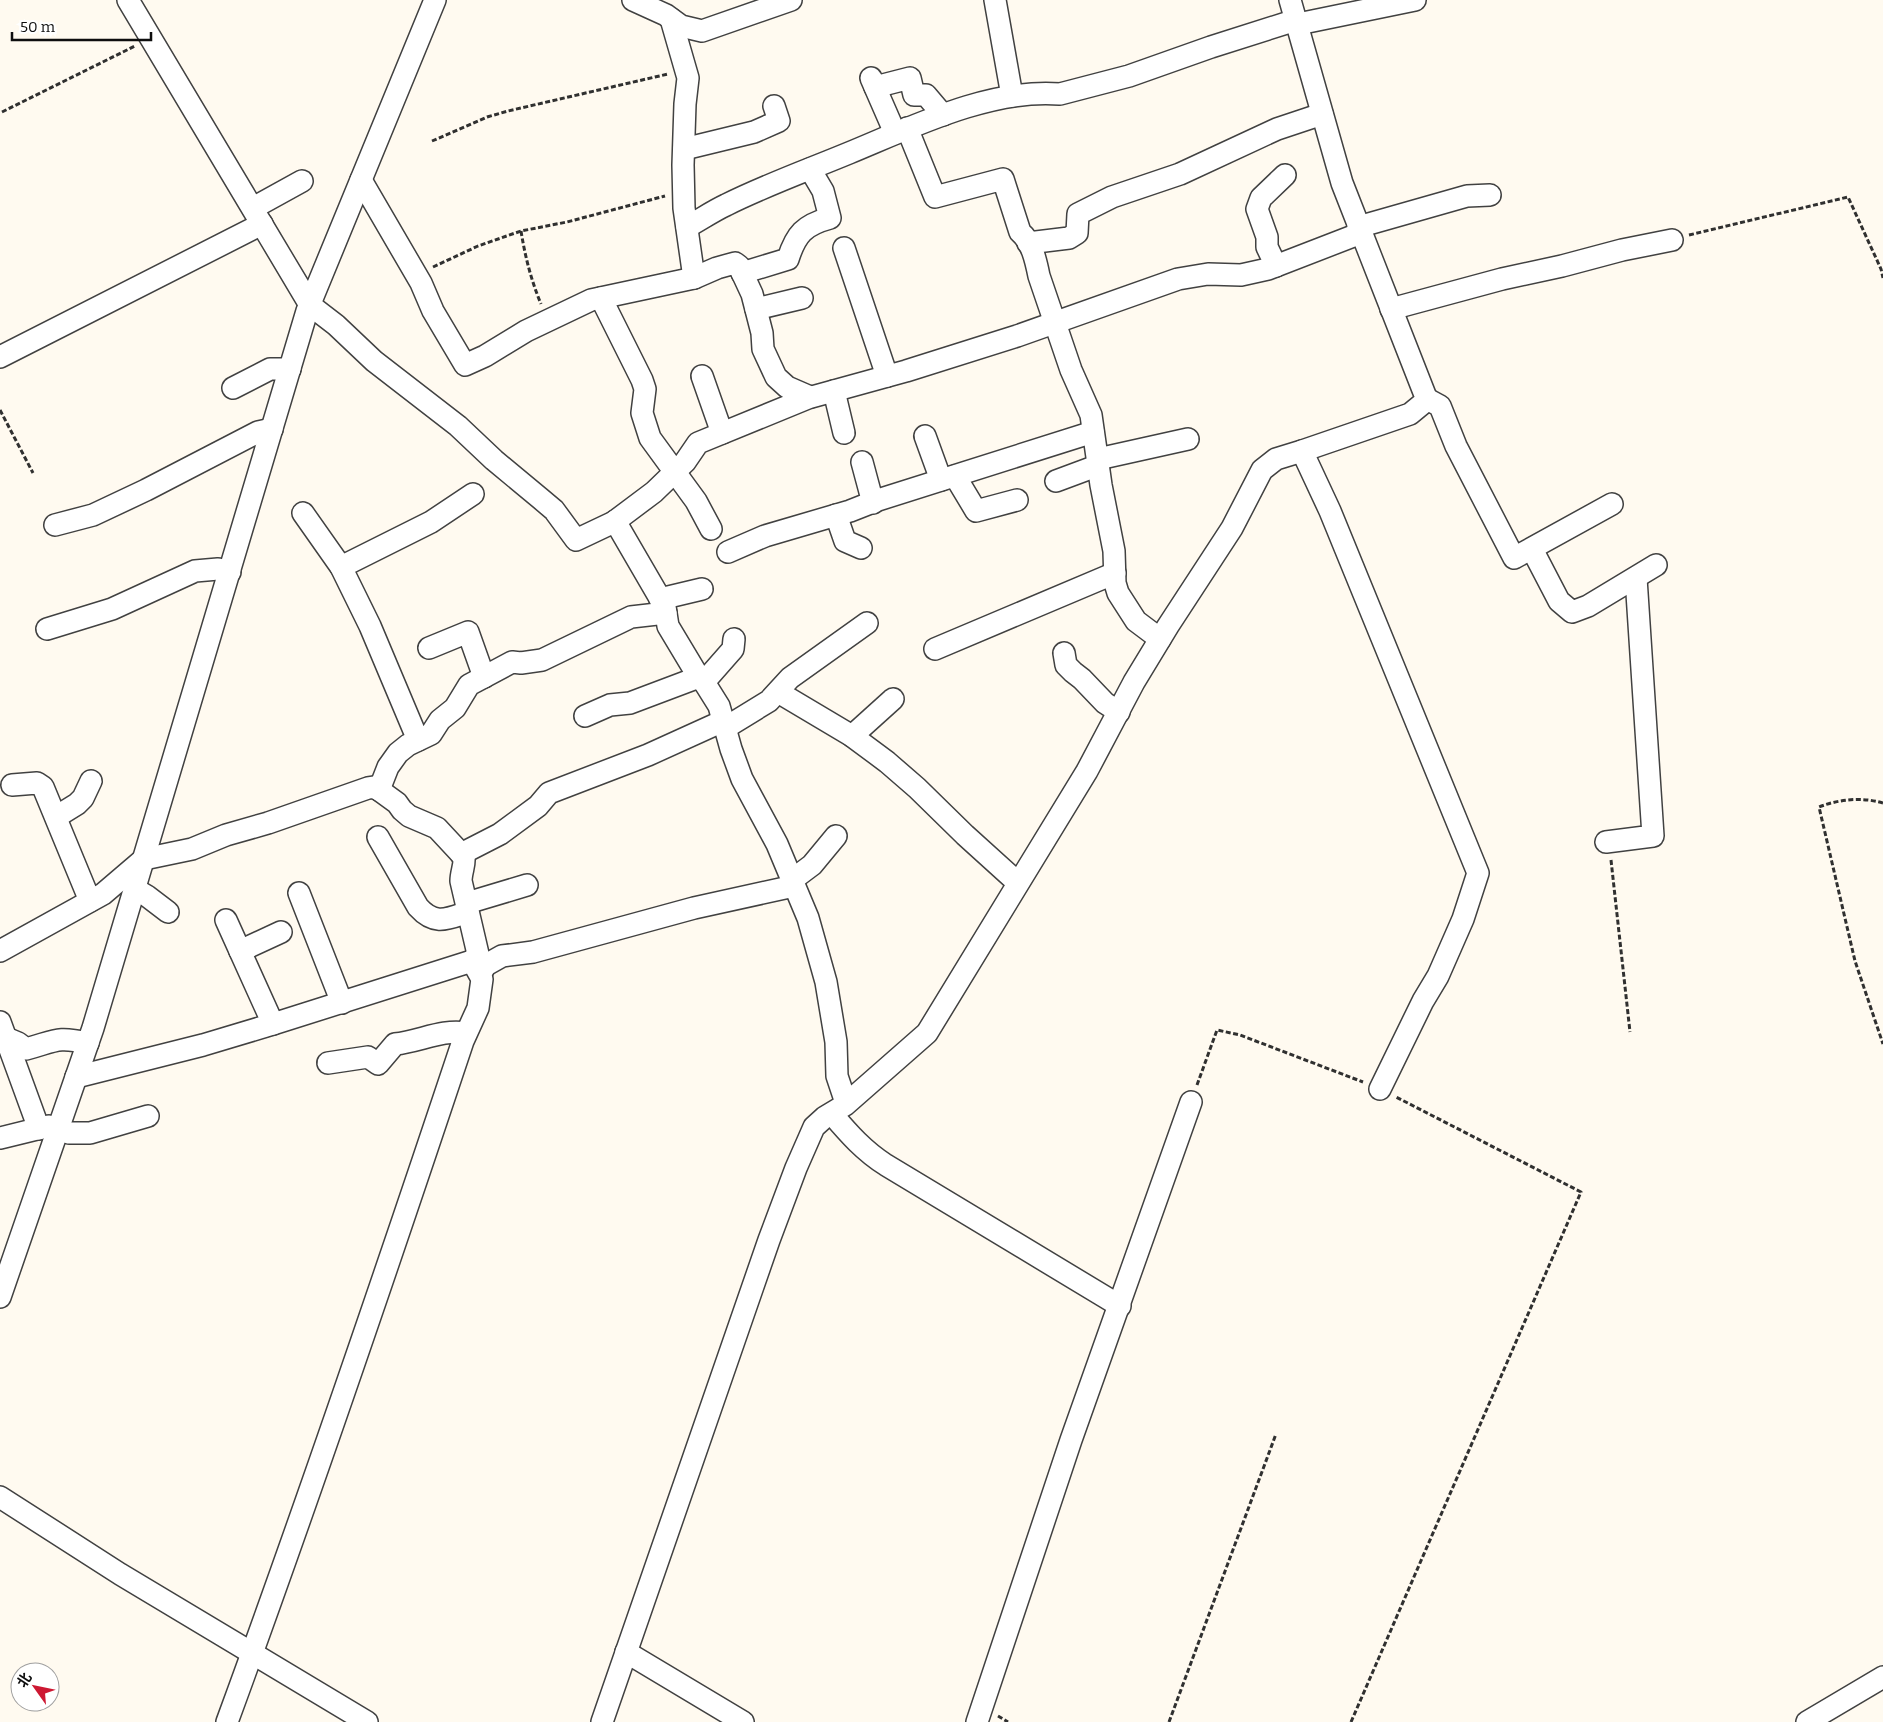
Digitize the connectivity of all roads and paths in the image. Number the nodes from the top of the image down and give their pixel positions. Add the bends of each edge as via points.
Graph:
1 (128, 0) edge
2 (435, 0) edge
3 (633, 0) edge
4 (791, 0) edge
5 (995, 0) edge
6 (1290, 0) edge
7 (1415, 0) edge
8 (671, 19) junction
9 (1297, 22) junction
10 (151, 38) junction
11 (686, 72) junction
12 (1012, 96) junction
13 (774, 106) dead end
14 (2, 112) dead end
15 (1322, 114) junction
16 (943, 115) junction
17 (901, 130) junction
18 (432, 141) dead end
19 (684, 149) junction
20 (810, 169) junction
21 (1285, 175) dead end
22 (361, 180) junction
23 (302, 181) dead end
24 (684, 191) junction
25 (1490, 195) dead end
26 (258, 216) junction
27 (686, 227) junction
28 (1359, 230) junction
29 (521, 231) junction
30 (1672, 240) joint
31 (1028, 244) junction
32 (844, 248) dead end
33 (1276, 266) junction
34 (742, 273) junction
35 (417, 275) junction
36 (694, 278) junction
37 (1883, 278) edge
38 (601, 298) junction
39 (802, 298) dead end
40 (310, 305) junction
41 (1391, 309) junction
42 (756, 310) junction
43 (548, 321) junction
44 (1055, 323) junction
45 (0, 357) edge
46 (290, 369) junction
47 (702, 376) dead end
48 (887, 376) junction
49 (233, 388) dead end
50 (834, 391) junction
51 (810, 398) junction
52 (1427, 399) junction
53 (0, 410) edge
54 (272, 430) junction
55 (1093, 432) junction
56 (722, 433) junction
57 (844, 433) dead end
58 (925, 436) dead end
59 (1188, 439) dead end
60 (1302, 451) junction
61 (862, 462) dead end
62 (1099, 462) junction
63 (33, 473) dead end
64 (675, 473) junction
65 (948, 478) junction
66 (1056, 481) dead end
67 (474, 494) dead end
68 (1017, 500) dead end
69 (873, 503) junction
70 (1612, 504) dead end
71 (303, 513) dead end
72 (836, 516) junction
73 (615, 522) junction
74 (55, 525) dead end
75 (710, 529) dead end
76 (860, 548) dead end
77 (1532, 548) junction
78 (728, 552) dead end
79 (1656, 565) dead end
80 (341, 567) junction
81 (230, 572) junction
82 (1115, 573) junction
83 (1636, 578) junction
84 (702, 589) dead end
85 (663, 606) junction
86 (867, 622) dead end
87 (47, 629) dead end
88 (734, 639) dead end
89 (1160, 639) junction
90 (429, 648) dead end
91 (935, 649) dead end
92 (1064, 653) dead end
93 (484, 677) junction
94 (702, 680) junction
95 (778, 692) junction
96 (893, 699) dead end
97 (1119, 712) junction
98 (585, 716) dead end
99 (724, 724) junction
100 (852, 736) junction
101 (418, 740) junction
102 (91, 781) dead end
103 (12, 785) dead end
104 (380, 790) junction
105 (1883, 803) edge
106 (56, 817) junction
107 (836, 836) dead end
108 (378, 838) dead end
109 (1607, 842) joint
110 (461, 854) junction
111 (144, 859) junction
112 (793, 883) junction
113 (1018, 883) junction
114 (527, 885) dead end
115 (135, 889) junction
116 (299, 893) dead end
117 (90, 901) junction
118 (467, 908) junction
119 (168, 912) dead end
120 (226, 920) dead end
121 (281, 932) dead end
122 (0, 951) edge
123 (240, 951) junction
124 (476, 967) junction
125 (342, 1003) junction
126 (273, 1024) junction
127 (3, 1030) edge
128 (1630, 1032) dead end
129 (466, 1033) junction
130 (88, 1043) junction
131 (1883, 1044) edge
132 (328, 1064) dead end
133 (76, 1077) junction
134 (1380, 1089) dead end
135 (1191, 1102) dead end
136 (839, 1109) junction
137 (148, 1116) dead end
138 (49, 1129) junction
139 (0, 1138) edge
140 (1582, 1192) dead end
141 (0, 1297) edge
142 (1120, 1306) junction
143 (1276, 1434) dead end
144 (0, 1497) edge
145 (626, 1652) junction
146 (1883, 1677) edge
147 (227, 1722) edge
148 (367, 1722) edge
149 (602, 1722) edge
150 (743, 1722) edge
151 (977, 1722) edge
152 (1169, 1722) edge
153 (1351, 1722) edge
154 (1806, 1722) edge

1 - 10 street
2 - 22 street
3 - 8 street
4 - 8 street via 702,31 681,26
5 - 12 street
6 - 9 street
7 - 9 street
8 - 11 street
9 - 12 street via 1211,47 1129,76 1060,94
9 - 15 street
10 - 14 path
10 - 26 street
11 - 18 path via 508,111
11 - 19 street
12 - 16 street
13 - 19 street via 779,121 754,132
15 - 28 street
15 - 31 street via 1269,133 1180,174 1087,208 1078,214 1078,233 1069,238
16 - 17 street
16 - 17 street via 926,94 914,95 910,78 873,82
17 - 20 street
17 - 31 street via 935,197 1003,179 1020,232
19 - 24 street
20 - 27 street via 726,205
20 - 34 street via 823,191 830,218 804,229 792,244 788,259
21 - 33 street via 1261,198 1257,209 1267,237 1267,247
22 - 35 street
22 - 40 street
23 - 26 street
24 - 27 street
24 - 29 path
25 - 28 street via 1467,196
26 - 40 street
26 - 45 street
27 - 36 street
28 - 33 street
28 - 41 street
29 - 35 path via 478,246
29 - 43 path via 533,284
30 - 37 path via 1848,197
30 - 41 street via 1502,279
31 - 44 street
32 - 48 street
33 - 44 street via 1241,274 1178,279
34 - 36 street via 735,263
34 - 42 street
35 - 43 street via 433,311 465,365
36 - 38 street
38 - 43 street
38 - 64 street via 644,384 642,413 645,427
39 - 42 street
40 - 46 street
40 - 73 street via 374,362 458,426 554,510 576,540
41 - 52 street
42 - 51 street via 763,349 776,377 786,387
44 - 48 street
44 - 55 street via 1091,415
46 - 49 street via 270,369
46 - 54 street
47 - 56 street
48 - 50 street
50 - 51 street
50 - 57 street
51 - 56 street
52 - 60 street via 1410,414
52 - 77 street via 1440,406 1456,446 1514,558
53 - 63 path
54 - 74 street via 258,432 93,515
54 - 81 street
55 - 62 street
55 - 65 street
56 - 64 street via 698,443
58 - 65 street
59 - 62 street
60 - 89 street via 1276,459 1262,470 1232,528
60 - 134 street via 1334,520 1478,873 1463,919 1438,976
61 - 69 street
62 - 66 street
62 - 82 street
64 - 73 street
64 - 75 street via 696,501
65 - 68 street via 976,511
65 - 69 street
67 - 80 street via 431,522
69 - 72 street
70 - 77 street
71 - 80 street
72 - 76 street via 845,540
72 - 78 street via 764,536
73 - 85 street
77 - 83 street via 1560,601 1572,612
79 - 83 street
80 - 101 street via 370,626
81 - 87 street via 218,569 195,571 112,609
81 - 111 street
82 - 89 street via 1118,592 1136,621
82 - 91 street
83 - 109 street via 1653,836
84 - 85 street
85 - 93 street via 631,617 542,660 512,662
85 - 94 street via 668,626
86 - 95 street via 790,678
88 - 94 street via 734,649
89 - 97 street
90 - 93 street via 468,632
92 - 97 street via 1066,665 1072,672
93 - 101 street via 469,685 455,708 440,720 432,734
94 - 98 street via 630,704 610,705
94 - 99 street via 720,706
95 - 99 street via 762,705
95 - 100 street
96 - 100 street
97 - 113 street
99 - 110 street via 550,793 500,834
99 - 112 street via 742,779 777,844
100 - 113 street via 917,788
101 - 104 street via 398,753 388,767
102 - 106 street via 84,798
103 - 106 street via 37,783 43,787
104 - 110 street via 409,816 437,828
104 - 111 street via 368,788 192,849
105 - 131 path via 1850,800 1819,807 1855,961
106 - 117 street
107 - 112 street
108 - 118 street via 426,916 435,920 448,918
109 - 128 path
110 - 118 street via 465,863 461,881
111 - 115 street
111 - 117 street
112 - 124 street via 533,952 502,956
112 - 136 street via 808,918 826,982 836,1042
113 - 136 street via 927,1033
114 - 118 street
115 - 119 street
115 - 130 street
116 - 125 street
117 - 122 street
118 - 124 street via 478,954
120 - 123 street
121 - 123 street
123 - 126 street
124 - 125 street
124 - 129 street via 482,979 478,1008
125 - 126 street
126 - 133 street
127 - 130 street via 26,1049 64,1038
127 - 138 street
129 - 132 street via 452,1030 396,1044 378,1064 368,1057
129 - 147 street via 348,1384
130 - 133 street
133 - 138 street
135 - 142 street
136 - 142 street via 853,1139 868,1153
136 - 145 street via 814,1127 796,1168
137 - 138 street via 90,1133
138 - 139 street
138 - 141 street
140 - 153 path
142 - 151 street via 1071,1440
143 - 152 path
144 - 148 street via 120,1574
145 - 149 street
145 - 150 street
146 - 154 street

